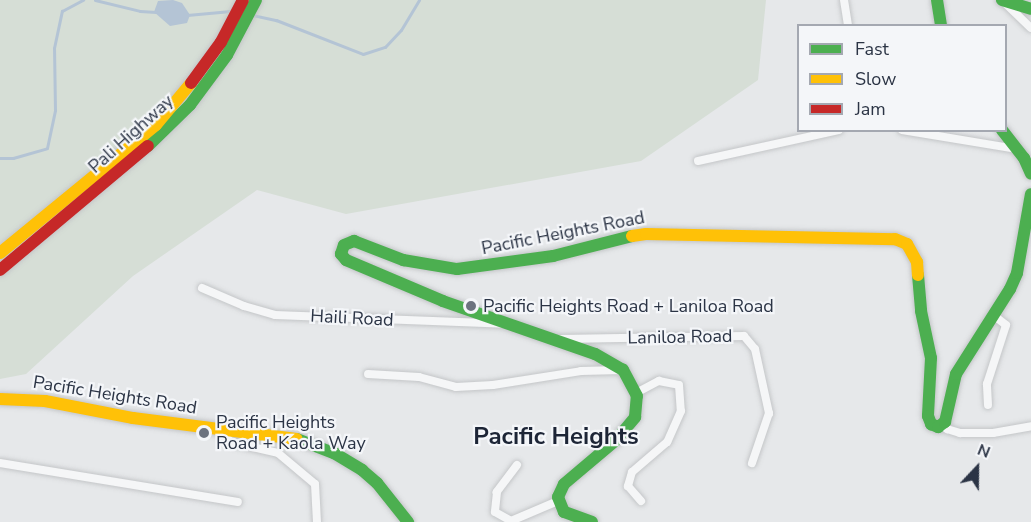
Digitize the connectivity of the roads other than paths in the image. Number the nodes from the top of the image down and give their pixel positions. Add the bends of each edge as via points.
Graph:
1 (243, 0) edge
2 (256, 0) edge
3 (844, 0) edge
4 (937, 0) edge
5 (1002, 0) edge
6 (1031, 9) edge
7 (848, 24) edge
8 (941, 24) edge
9 (238, 25) junction
10 (1031, 28) edge
11 (830, 132) edge
12 (914, 132) edge
13 (1004, 132) edge
14 (1017, 149) junction
15 (698, 161) dead end
16 (1031, 174) edge
17 (1031, 194) edge
18 (0, 253) edge
19 (0, 270) edge
20 (202, 288) dead end
21 (993, 315) junction
22 (508, 324) junction
23 (554, 339) junction
24 (623, 370) junction
25 (368, 374) dead end
26 (636, 393) junction
27 (0, 399) edge
28 (988, 405) dead end
29 (943, 425) junction
30 (1031, 426) edge
31 (215, 427) junction
32 (0, 463) edge
33 (752, 463) dead end
34 (517, 465) dead end
35 (558, 501) junction
36 (641, 501) dead end
37 (238, 502) dead end
38 (317, 522) edge
39 (408, 522) edge
40 (592, 522) edge

1 - 9 main road, Pali Highway
2 - 9 main road, Pali Highway
3 - 7 street
4 - 8 main road
5 - 6 main road
5 - 10 street
9 - 18 main road, Pali Highway via 156,124
9 - 19 main road, Pali Highway via 208,81 164,132
11 - 15 street
12 - 14 street
13 - 14 main road
14 - 16 main road
17 - 21 main road via 1017,273
20 - 22 street, Haili Road via 276,315
21 - 28 street via 1006,325 987,384
21 - 29 main road via 956,374
22 - 23 main road, Pacific Heights Road
22 - 29 main road, Pacific Heights Road via 346,260 341,254 343,246 354,241 403,260 457,269 545,258 630,235 900,240 912,249 917,262 921,311 931,358 928,419 934,426
23 - 24 main road, Pacific Heights Road via 595,354
23 - 33 street, Laniloa Road via 744,336 755,349 769,413
24 - 25 street via 581,371 456,387 419,377
24 - 26 main road
26 - 35 main road via 632,423 564,484
26 - 36 street via 659,381 679,385 681,411 667,442 632,472 628,486
27 - 31 main road, Pacific Heights Road via 45,401 133,418
29 - 30 street via 960,433 993,433
31 - 38 street via 231,442 278,453 315,484
31 - 39 main road, Pacific Heights Road via 285,436 343,457 377,483
32 - 37 street
34 - 35 street via 497,492 495,512 511,521
35 - 40 main road via 570,515

